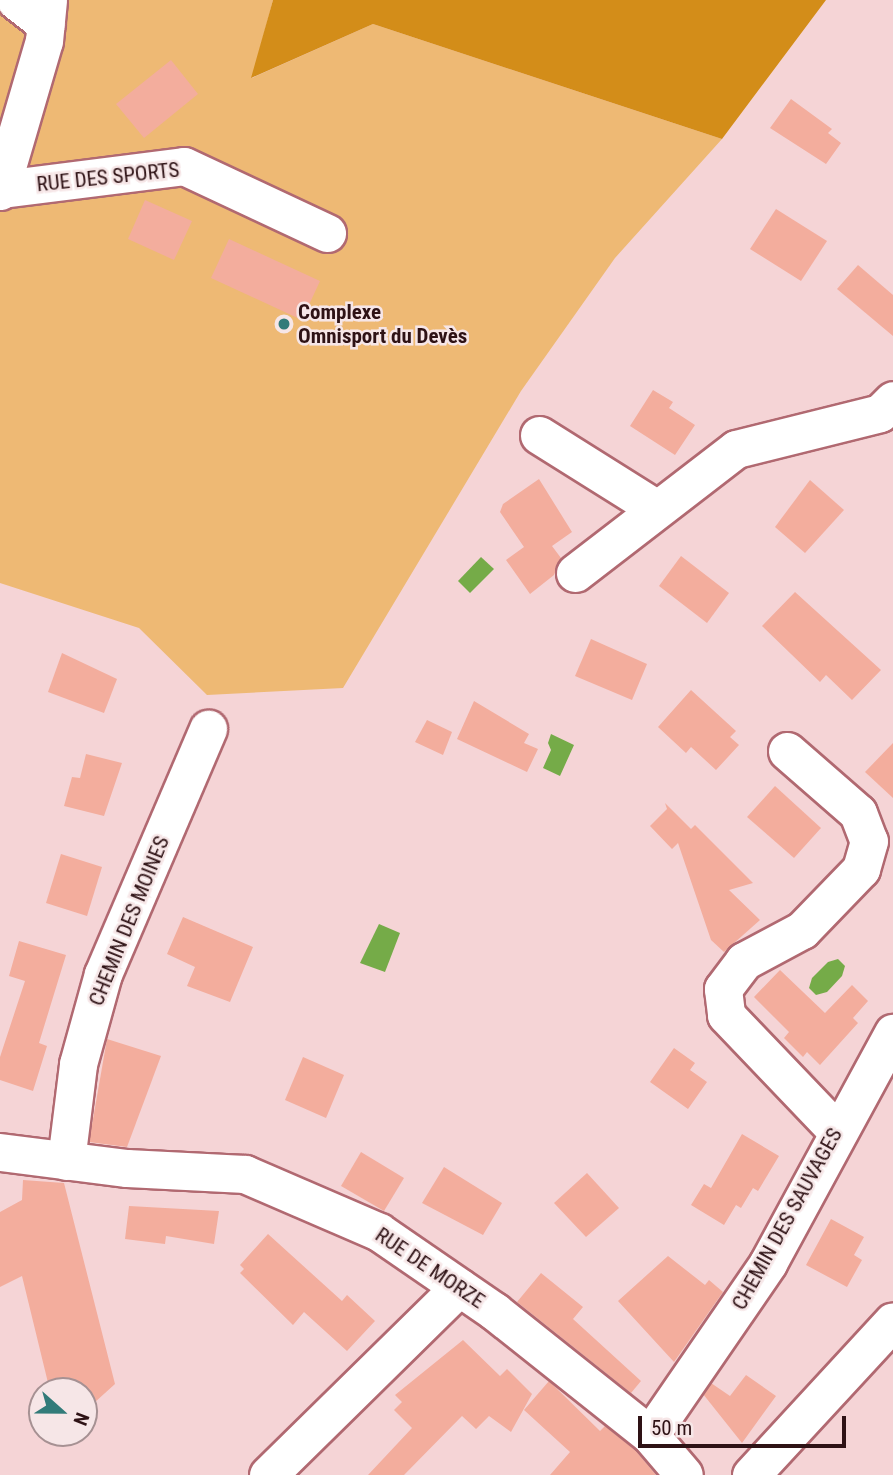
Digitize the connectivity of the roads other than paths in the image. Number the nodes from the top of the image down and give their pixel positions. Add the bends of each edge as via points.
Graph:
1 (15, 0) edge
2 (47, 12) edge
3 (1, 190) edge
4 (327, 233) dead end
5 (893, 400) edge
6 (539, 435) dead end
7 (657, 509) junction
8 (575, 573) dead end
9 (208, 729) dead end
10 (787, 751) dead end
11 (893, 1033) edge
12 (837, 1131) junction
13 (66, 1161) junction
14 (5, 1164) edge
15 (459, 1287) junction
16 (893, 1321) edge
17 (650, 1435) junction
18 (268, 1475) edge
19 (684, 1475) edge
20 (751, 1475) edge

1 - 2 street
2 - 3 street
3 - 4 street, RUE DES SPORTS via 184,166
5 - 7 street via 880,413 736,449
6 - 7 street
7 - 8 street
9 - 13 street, CHEMIN DES MOINES via 103,974 78,1064
10 - 12 street via 858,813 869,841 861,869 802,930 744,961 723,989 726,1015
11 - 12 street, CHEMIN DES SAUVAGES
12 - 17 street, CHEMIN DES SAUVAGES via 768,1263
13 - 14 street, RUE DE MORZE
13 - 15 street, RUE DE MORZE via 245,1174 379,1232
15 - 17 street, RUE DE MORZE
15 - 18 street
16 - 20 street
17 - 19 street, RUE DE MORZE

